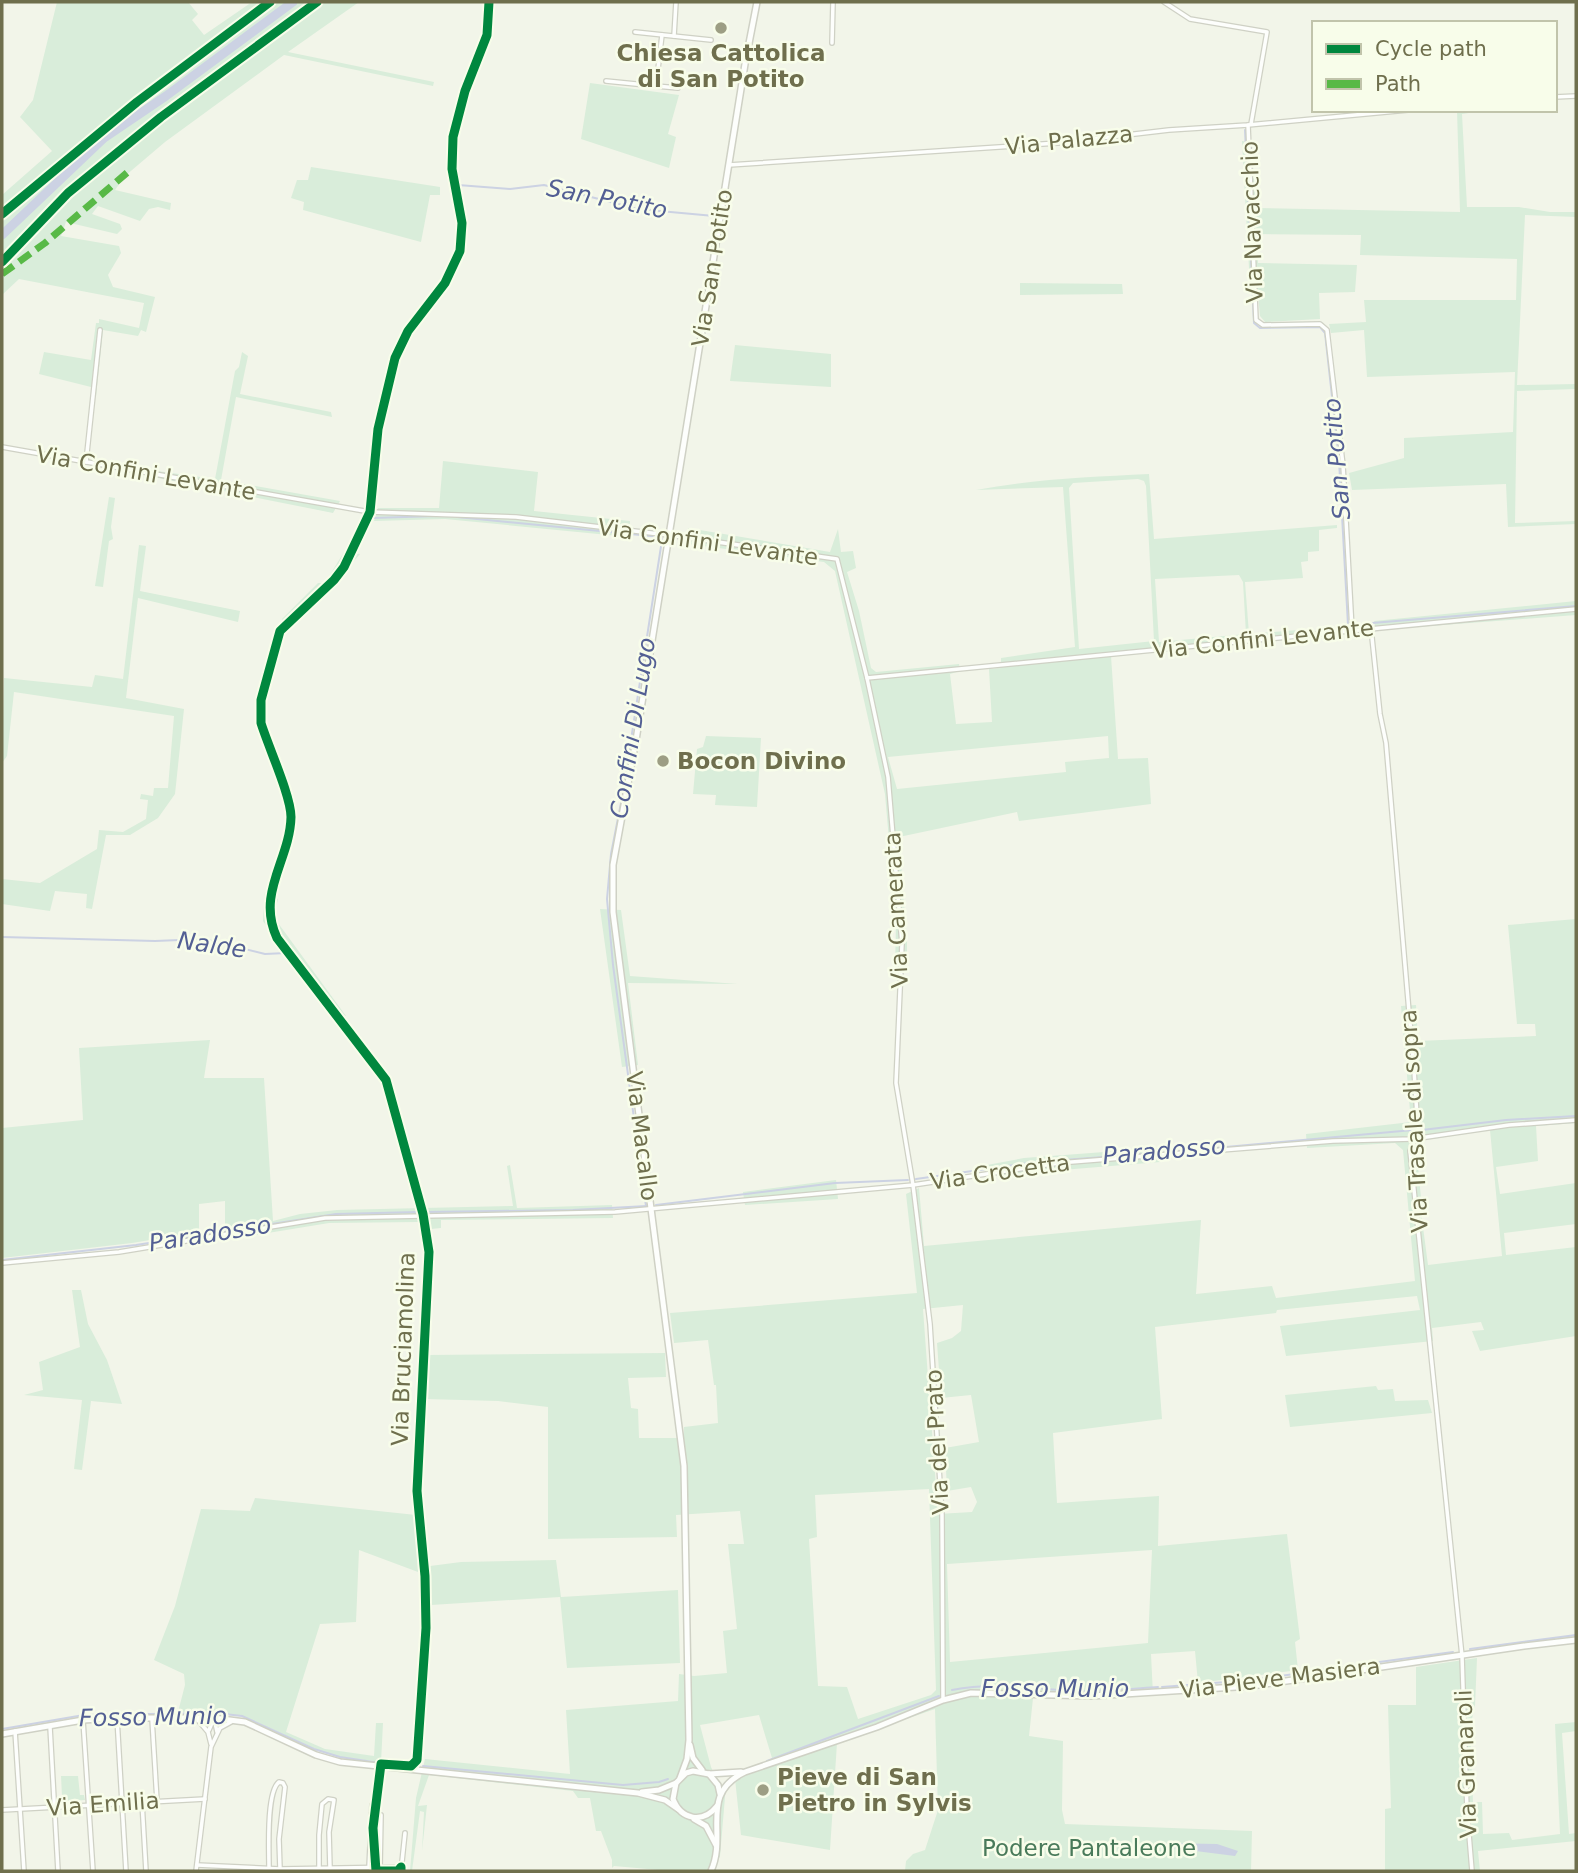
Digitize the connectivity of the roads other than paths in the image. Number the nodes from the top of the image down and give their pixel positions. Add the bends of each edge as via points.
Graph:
1 (489, 2) edge
2 (676, 2) edge
3 (757, 2) edge
4 (833, 2) edge
5 (1164, 2) edge
6 (635, 32) dead end
7 (662, 35) junction
8 (674, 36) junction
9 (711, 40) dead end
10 (832, 43) dead end
11 (606, 81) dead end
12 (656, 86) junction
13 (678, 88) dead end
14 (1576, 96) edge
15 (1557, 97) edge
16 (1387, 112) edge
17 (1250, 125) junction
18 (729, 165) junction
19 (100, 330) dead end
20 (2, 447) edge
21 (86, 462) junction
22 (370, 512) junction
23 (668, 535) junction
24 (1576, 609) edge
25 (1371, 628) junction
26 (1352, 629) junction
27 (867, 678) junction
28 (1576, 1120) edge
29 (1413, 1139) junction
30 (913, 1185) junction
31 (652, 1208) junction
32 (423, 1214) junction
33 (2, 1263) edge
34 (1576, 1640) edge
35 (1462, 1656) junction
36 (943, 1699) junction
37 (117, 1718) junction
38 (152, 1718) junction
39 (214, 1718) junction
40 (197, 1719) junction
41 (83, 1720) junction
42 (236, 1720) junction
43 (50, 1725) junction
44 (15, 1731) junction
45 (208, 1732) junction
46 (2, 1734) edge
47 (216, 1734) junction
48 (689, 1740) junction
49 (211, 1746) junction
50 (417, 1769) junction
51 (745, 1772) junction
52 (707, 1773) junction
53 (678, 1780) junction
54 (638, 1793) junction
55 (720, 1794) junction
56 (205, 1798) junction
57 (157, 1801) junction
58 (142, 1802) junction
59 (122, 1803) junction
60 (718, 1804) junction
61 (88, 1805) junction
62 (372, 1805) dead end
63 (54, 1807) junction
64 (20, 1809) junction
65 (678, 1809) junction
66 (2, 1810) edge
67 (371, 1814) junction
68 (688, 1816) junction
69 (405, 1833) dead end
70 (718, 1850) junction
71 (197, 1865) junction
72 (369, 1867) junction
73 (380, 1867) junction
74 (269, 1868) junction
75 (319, 1868) junction
76 (330, 1868) junction
77 (280, 1869) junction
78 (401, 1869) edge
79 (240, 1870) edge
80 (302, 1870) edge
81 (24, 1871) edge
82 (58, 1871) edge
83 (93, 1871) edge
84 (126, 1871) edge
85 (146, 1871) edge
86 (196, 1871) edge
87 (711, 1871) edge
88 (1472, 1871) edge

1 - 22 street, Via Bruciamolina via 487,35 453,137 452,169 462,223 460,251 445,283 408,331 395,358 378,429
2 - 8 street
3 - 18 street, Via San Potito
4 - 10 street
5 - 17 street, Via Navacchio via 1190,19 1267,32
6 - 7 street
7 - 8 street
7 - 12 street
8 - 9 street
11 - 12 street
12 - 13 street
14 - 15 street
16 - 17 street, Via Palazza
17 - 18 street, Via Palazza via 1058,144
17 - 26 street, Via Navacchio via 1256,320 1263,325 1320,324 1327,330 1343,465
18 - 23 street, Via San Potito
19 - 21 street
20 - 21 street, Via Confini Levante
21 - 22 street, Via Confini Levante
22 - 23 street, Via Confini Levante via 516,517
22 - 32 street, Via Bruciamolina via 344,567 280,631 269,667 261,723 291,815 269,913 277,938 386,1080
23 - 27 street, Via Confini Levante via 837,559
23 - 31 street, Via Macallo via 613,865 613,912
24 - 25 street, Via Confini Levante
25 - 26 street, Via Confini Levante
25 - 29 street, Via Trasale di sopra via 1386,743 1414,1070 1418,1131
26 - 27 street, Via Confini Levante
27 - 30 street, Via Camerata via 888,777 902,944 896,1083
28 - 29 street, Via Crocetta
29 - 30 street, Via Crocetta via 1059,1163
29 - 35 street, Via Trasale di sopra via 1410,1150
30 - 31 street, Via Crocetta
30 - 36 street, Via del Prato via 930,1324 942,1515
31 - 32 street, Via Crocetta
31 - 48 street, Via Macallo via 684,1466
32 - 33 street, Via Crocetta via 326,1218 119,1252
32 - 50 street, Via Bruciamolina via 429,1252 417,1491 426,1628
34 - 35 street, Via Pieve Masiera
35 - 36 street, Via Pieve Masiera via 1252,1686 1092,1696 971,1693
35 - 88 street, Via Granaroli
36 - 51 street, Via Pieve Masiera
37 - 38 street
37 - 41 street
37 - 59 street
38 - 40 street
38 - 57 street
39 - 40 street
39 - 42 street
39 - 45 street
39 - 47 street
40 - 45 street
41 - 43 street
41 - 61 street
42 - 47 street
42 - 50 street via 341,1762
43 - 44 street
43 - 63 street
44 - 46 street
44 - 64 street
45 - 49 street
47 - 49 street
48 - 52 street, Via Macallo via 693,1758
48 - 53 street, Via Macallo
49 - 56 street
50 - 54 street
51 - 52 street, Via Pieve Masiera
51 - 55 street, Via Pieve Masiera via 729,1780
52 - 53 street, Via Pieve Masiera via 694,1771
52 - 55 street
53 - 54 street, Via Pieve Masiera via 659,1790
53 - 65 street via 673,1799
54 - 65 street via 666,1800
55 - 60 street
56 - 57 street, Via Emilia
56 - 71 street
57 - 58 street, Via Emilia
58 - 59 street, Via Emilia
58 - 85 street
59 - 61 street, Via Emilia
59 - 84 street
60 - 68 street via 707,1816
60 - 70 street
61 - 63 street, Via Emilia
61 - 83 street
62 - 67 street
63 - 64 street, Via Emilia
63 - 82 street
64 - 66 street, Via Emilia
64 - 81 street
65 - 68 street
67 - 72 street
67 - 73 street via 381,1815
68 - 70 street via 706,1826
69 - 78 street
70 - 87 street
71 - 79 street
71 - 86 street
72 - 73 street
72 - 76 street
73 - 78 street
74 - 77 street
74 - 77 street via 274,1788 279,1782 285,1787
74 - 79 street
75 - 76 street
75 - 76 street via 322,1804 328,1799 334,1800
75 - 80 street
77 - 80 street

